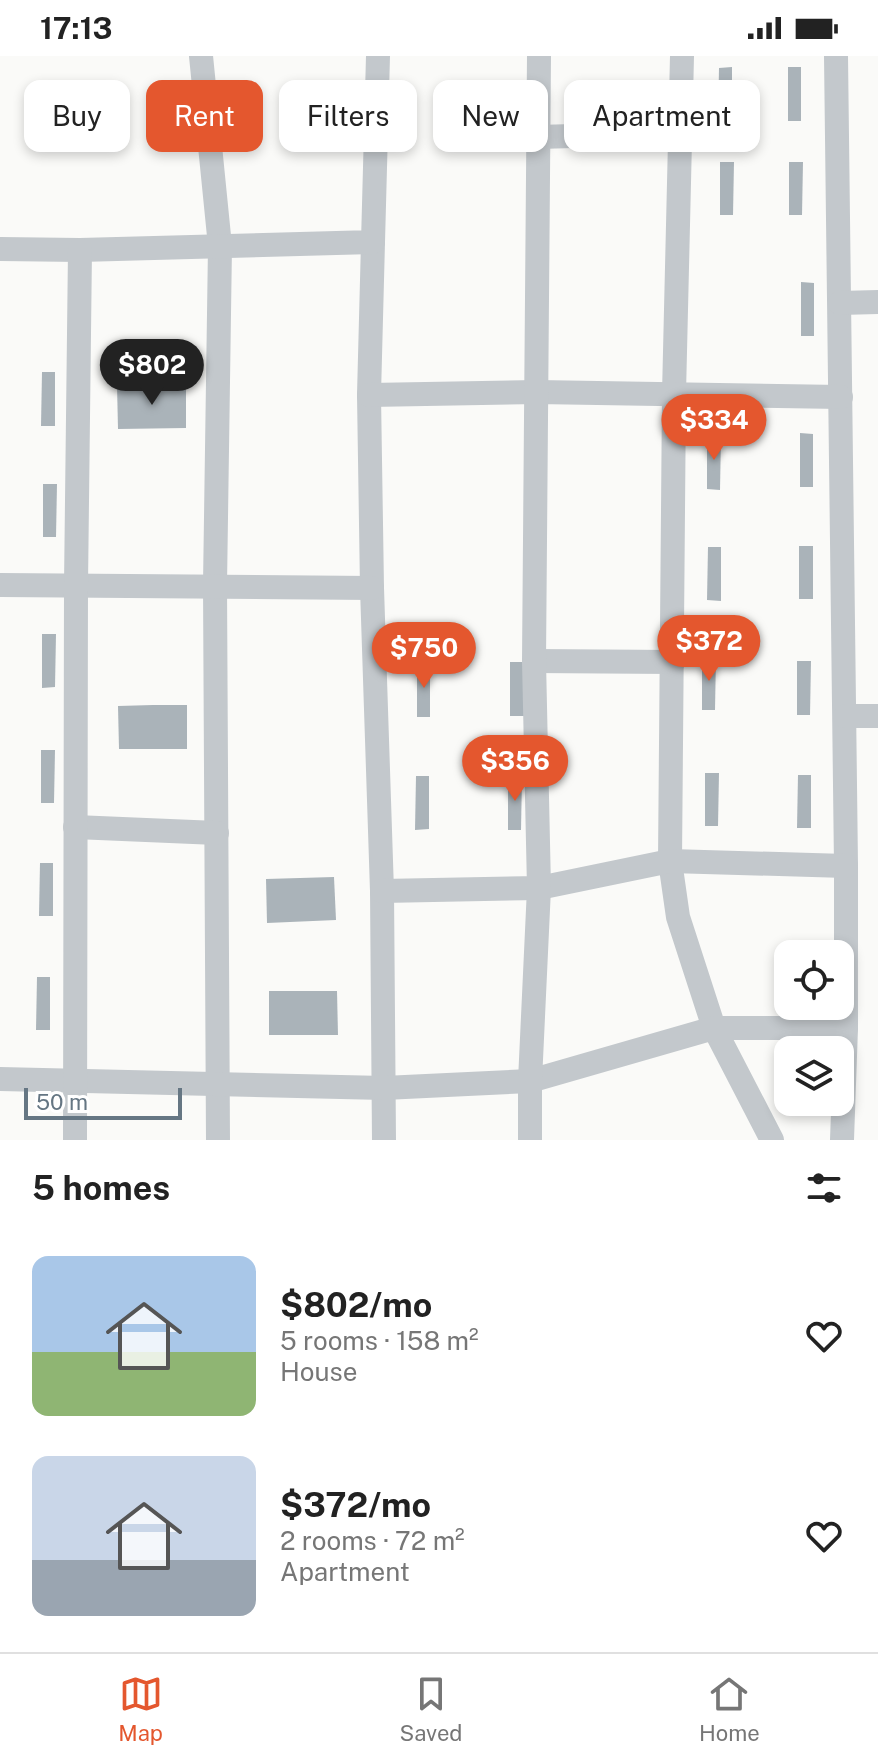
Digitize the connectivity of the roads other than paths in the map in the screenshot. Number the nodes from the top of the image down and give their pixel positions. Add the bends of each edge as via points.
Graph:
1 (201, 56) edge
2 (378, 56) edge
3 (539, 56) edge
4 (682, 56) edge
5 (836, 56) edge
6 (539, 80) edge
7 (681, 80) edge
8 (538, 152) edge
9 (680, 152) edge
10 (373, 242) junction
11 (220, 246) junction
12 (0, 249) edge
13 (80, 250) junction
14 (878, 302) edge
15 (840, 303) junction
16 (537, 392) junction
17 (674, 394) junction
18 (369, 395) junction
19 (841, 397) junction
20 (0, 585) edge
21 (76, 585) junction
22 (215, 585) junction
23 (372, 588) junction
24 (534, 661) junction
25 (673, 662) junction
26 (845, 716) junction
27 (878, 716) edge
28 (75, 827) junction
29 (217, 833) junction
30 (670, 861) junction
31 (846, 866) junction
32 (539, 888) junction
33 (382, 891) junction
34 (714, 1028) junction
35 (846, 1028) junction
36 (0, 1079) edge
37 (75, 1080) junction
38 (530, 1081) junction
39 (218, 1083) junction
40 (384, 1088) junction
41 (75, 1140) edge
42 (218, 1140) edge
43 (384, 1140) edge
44 (530, 1140) edge
45 (772, 1140) edge
46 (842, 1140) edge

1 - 11 street
2 - 10 street
3 - 6 street
4 - 7 street
5 - 15 street
8 - 16 street
9 - 17 street
10 - 11 street
10 - 18 street
11 - 13 street
11 - 22 street
12 - 13 street
13 - 21 street
14 - 15 street
15 - 19 street
16 - 17 street
16 - 18 street
16 - 24 street
17 - 19 street
17 - 25 street
18 - 23 street
19 - 26 street
20 - 21 street
21 - 22 street
21 - 28 street
22 - 23 street
22 - 29 street
23 - 33 street
24 - 25 street
24 - 32 street
25 - 30 street
26 - 27 street
26 - 31 street
28 - 29 street
28 - 37 street
29 - 39 street
30 - 31 street
30 - 32 street
30 - 34 street via 678,917
31 - 35 street
32 - 33 street
32 - 38 street
33 - 40 street
34 - 35 street
34 - 38 street
34 - 45 street
35 - 46 street
36 - 37 street
37 - 39 street
37 - 41 street
38 - 40 street
38 - 44 street
39 - 40 street
39 - 42 street
40 - 43 street

